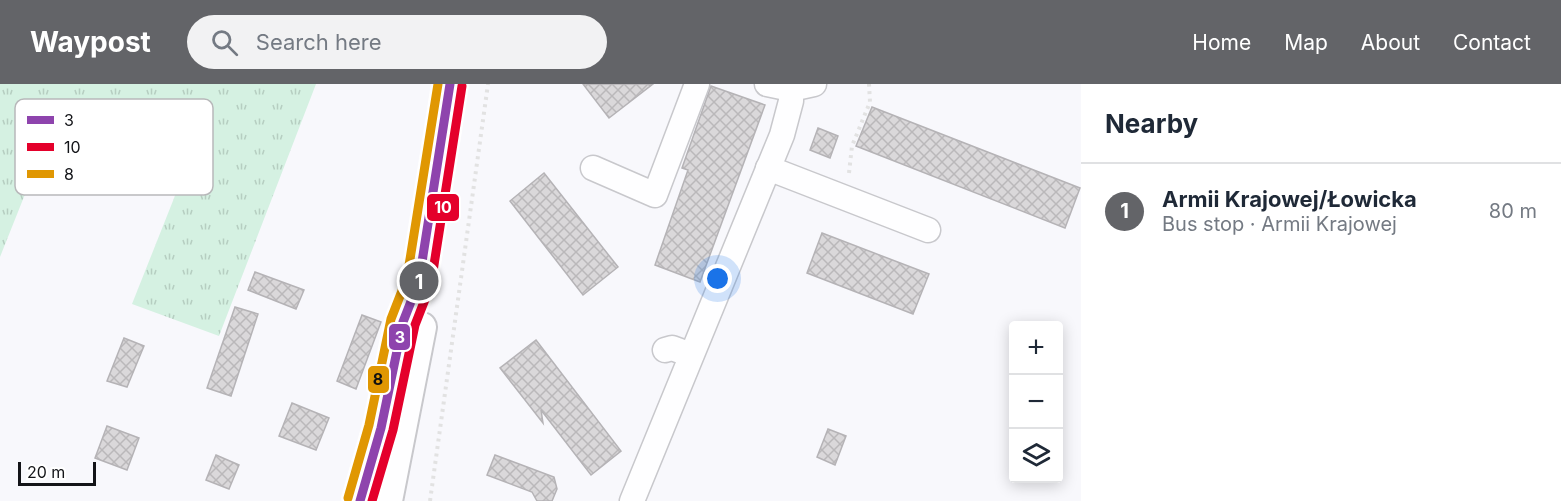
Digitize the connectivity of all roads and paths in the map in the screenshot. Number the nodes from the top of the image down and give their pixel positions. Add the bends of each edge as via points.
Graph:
1 (450, 84) edge
2 (488, 84) edge
3 (697, 84) edge
4 (767, 84) edge
5 (869, 84) edge
6 (802, 87) edge
7 (593, 168) dead end
8 (768, 168) junction
9 (841, 197) junction
10 (928, 230) dead end
11 (419, 281) junction
12 (665, 350) dead end
13 (691, 355) junction
14 (360, 501) edge
15 (388, 501) edge
16 (430, 501) edge
17 (632, 501) edge

1 - 11 street
2 - 16 path
3 - 7 street via 655,195
4 - 6 street
5 - 9 path via 870,102 852,146
6 - 8 street via 791,101
8 - 9 street
8 - 13 street
9 - 10 street
11 - 14 street via 404,322
11 - 15 street via 424,318
12 - 13 street via 672,348
13 - 17 street

